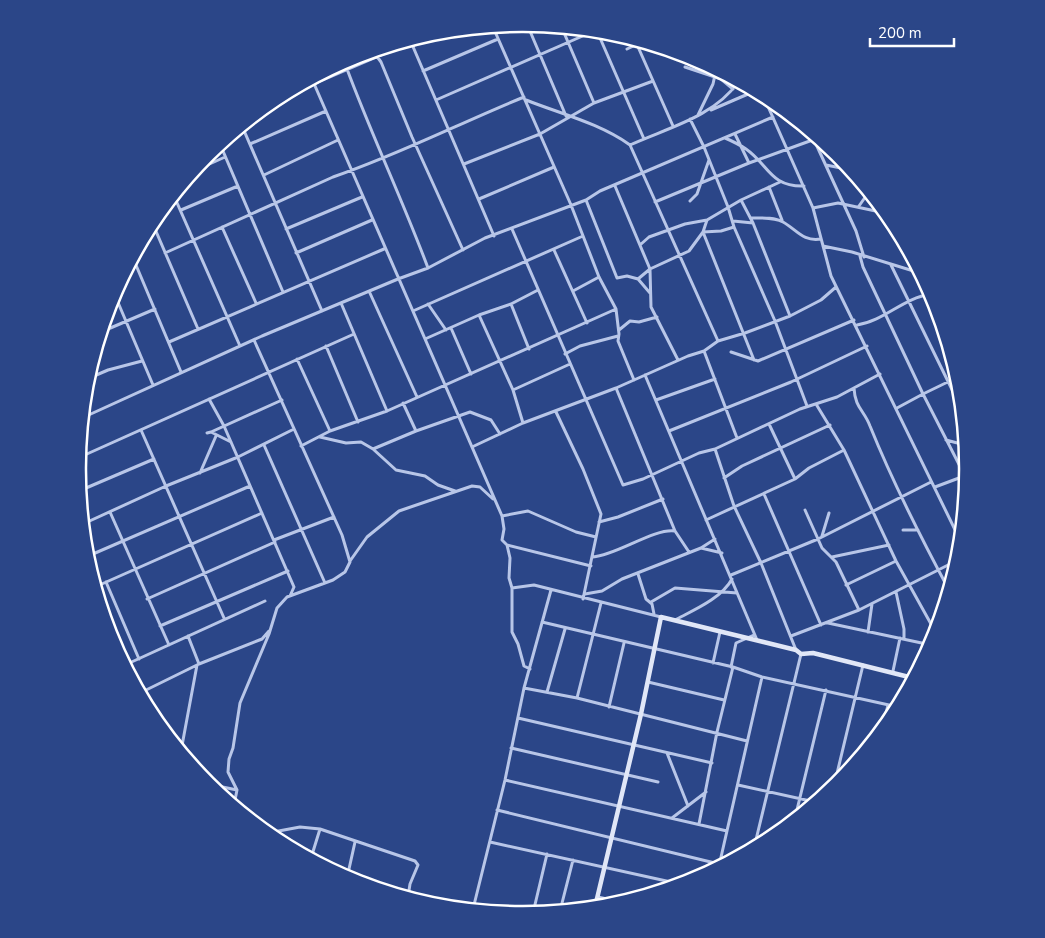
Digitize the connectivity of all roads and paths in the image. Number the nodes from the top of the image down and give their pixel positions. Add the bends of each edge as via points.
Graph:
1 (530, 32) edge
2 (495, 33) edge
3 (565, 34) edge
4 (581, 36) edge
5 (498, 39) junction
6 (600, 40) edge
7 (568, 41) junction
8 (413, 46) edge
9 (633, 47) edge
10 (638, 48) edge
11 (627, 49) dead end
12 (539, 54) junction
13 (377, 57) edge
14 (685, 67) dead end
15 (510, 68) junction
16 (347, 69) edge
17 (423, 70) junction
18 (707, 74) edge
19 (714, 76) edge
20 (720, 80) edge
21 (653, 81) junction
22 (314, 86) edge
23 (733, 89) joint
24 (624, 91) junction
25 (747, 95) edge
26 (524, 99) junction
27 (436, 100) junction
28 (594, 103) junction
29 (770, 109) edge
30 (326, 112) junction
31 (706, 112) junction
32 (698, 115) junction
33 (568, 117) junction
34 (773, 117) junction
35 (690, 119) junction
36 (673, 126) junction
37 (448, 128) junction
38 (245, 133) edge
39 (540, 134) junction
40 (735, 134) junction
41 (644, 138) junction
42 (725, 138) junction
43 (338, 140) junction
44 (810, 141) edge
45 (250, 144) junction
46 (415, 144) junction
47 (630, 145) junction
48 (741, 146) junction
49 (815, 146) edge
50 (704, 147) junction
51 (788, 149) junction
52 (223, 152) edge
53 (225, 156) junction
54 (383, 157) junction
55 (709, 160) junction
56 (758, 160) junction
57 (212, 162) edge
58 (749, 163) junction
59 (464, 164) junction
60 (826, 165) junction
61 (554, 167) junction
62 (838, 168) edge
63 (352, 172) junction
64 (642, 173) junction
65 (264, 175) junction
66 (716, 176) junction
67 (780, 182) junction
68 (700, 183) junction
69 (238, 186) junction
70 (615, 186) junction
71 (804, 186) junction
72 (769, 188) junction
73 (362, 197) junction
74 (865, 198) edge
75 (479, 199) junction
76 (586, 200) junction
77 (741, 200) junction
78 (690, 201) dead end
79 (177, 202) edge
80 (655, 202) junction
81 (276, 204) junction
82 (844, 204) junction
83 (571, 205) junction
84 (859, 206) junction
85 (728, 207) junction
86 (813, 208) junction
87 (181, 210) junction
88 (874, 210) edge
89 (250, 215) junction
90 (751, 218) junction
91 (372, 220) junction
92 (707, 220) junction
93 (733, 221) junction
94 (782, 221) junction
95 (753, 223) junction
96 (222, 227) junction
97 (734, 227) junction
98 (286, 229) junction
99 (512, 229) junction
100 (668, 230) junction
101 (156, 232) edge
102 (703, 232) junction
103 (494, 236) junction
104 (583, 236) junction
105 (193, 239) junction
106 (822, 240) junction
107 (640, 245) junction
108 (823, 246) junction
109 (384, 249) junction
110 (463, 250) junction
111 (554, 250) junction
112 (165, 252) junction
113 (296, 252) junction
114 (678, 254) junction
115 (862, 256) junction
116 (527, 262) junction
117 (891, 265) junction
118 (136, 266) edge
119 (428, 268) junction
120 (650, 269) junction
121 (911, 270) edge
122 (599, 277) junction
123 (398, 279) junction
124 (638, 279) junction
125 (308, 281) junction
126 (836, 287) junction
127 (538, 290) junction
128 (369, 291) junction
129 (573, 291) junction
130 (283, 292) junction
131 (650, 294) junction
132 (924, 297) edge
133 (909, 302) junction
134 (256, 303) junction
135 (341, 303) junction
136 (118, 304) edge
137 (428, 304) junction
138 (511, 304) junction
139 (155, 309) junction
140 (616, 309) junction
141 (322, 311) junction
142 (413, 311) junction
143 (479, 314) junction
144 (885, 314) junction
145 (790, 316) junction
146 (227, 317) junction
147 (657, 318) junction
148 (854, 320) junction
149 (775, 321) junction
150 (126, 322) junction
151 (587, 323) junction
152 (857, 325) junction
153 (451, 328) junction
154 (109, 329) edge
155 (198, 329) junction
156 (446, 330) junction
157 (619, 330) junction
158 (745, 333) junction
159 (354, 334) junction
160 (557, 336) junction
161 (618, 336) junction
162 (425, 339) junction
163 (254, 340) junction
164 (718, 340) junction
165 (169, 342) junction
166 (240, 346) junction
167 (326, 346) junction
168 (867, 346) junction
169 (529, 349) junction
170 (784, 349) junction
171 (704, 351) junction
172 (731, 352) dead end
173 (565, 354) junction
174 (297, 359) junction
175 (678, 360) junction
176 (754, 360) junction
177 (142, 361) junction
178 (500, 361) junction
179 (570, 364) junction
180 (181, 372) junction
181 (269, 372) junction
182 (471, 374) junction
183 (880, 374) junction
184 (96, 375) edge
185 (645, 376) junction
186 (715, 379) junction
187 (796, 379) junction
188 (634, 380) junction
189 (950, 381) edge
190 (947, 382) junction
191 (153, 385) junction
192 (445, 386) junction
193 (616, 388) junction
194 (854, 388) junction
195 (513, 390) junction
196 (952, 391) edge
197 (923, 394) junction
198 (417, 398) junction
199 (209, 399) junction
200 (282, 400) junction
201 (586, 400) junction
202 (656, 400) junction
203 (403, 404) junction
204 (816, 404) junction
205 (807, 406) junction
206 (897, 408) junction
207 (726, 409) junction
208 (387, 411) junction
209 (556, 412) junction
210 (90, 414) edge
211 (458, 415) junction
212 (358, 422) junction
213 (523, 423) junction
214 (770, 424) junction
215 (830, 425) junction
216 (224, 426) junction
217 (294, 429) junction
218 (141, 430) junction
219 (416, 430) junction
220 (330, 431) junction
221 (669, 431) junction
222 (500, 434) junction
223 (216, 436) junction
224 (319, 437) junction
225 (737, 438) junction
226 (945, 440) junction
227 (231, 442) junction
228 (958, 443) edge
229 (264, 445) junction
230 (302, 446) junction
231 (472, 447) junction
232 (781, 447) junction
233 (373, 449) junction
234 (715, 450) junction
235 (844, 450) junction
236 (87, 454) edge
237 (238, 457) junction
238 (154, 459) junction
239 (682, 461) junction
240 (959, 463) edge
241 (199, 474) junction
242 (652, 474) junction
243 (724, 478) junction
244 (959, 478) edge
245 (795, 479) junction
246 (931, 482) junction
247 (166, 486) junction
248 (250, 486) junction
249 (935, 487) junction
250 (87, 488) edge
251 (455, 491) junction
252 (764, 494) junction
253 (900, 498) junction
254 (664, 499) junction
255 (497, 504) junction
256 (734, 506) junction
257 (806, 510) dead end
258 (110, 512) junction
259 (872, 512) junction
260 (262, 514) junction
261 (829, 514) dead end
262 (180, 516) junction
263 (502, 516) junction
264 (334, 517) junction
265 (706, 520) junction
266 (89, 521) edge
267 (599, 522) junction
268 (303, 529) junction
269 (903, 530) dead end
270 (918, 530) junction
271 (954, 530) edge
272 (675, 531) junction
273 (596, 537) junction
274 (822, 537) junction
275 (715, 538) junction
276 (818, 539) junction
277 (274, 541) junction
278 (122, 542) junction
279 (192, 545) junction
280 (507, 545) junction
281 (889, 545) junction
282 (701, 548) junction
283 (789, 550) junction
284 (689, 552) junction
285 (94, 554) edge
286 (722, 554) junction
287 (593, 557) junction
288 (832, 557) junction
289 (896, 561) junction
290 (350, 562) junction
291 (760, 563) junction
292 (948, 564) edge
293 (591, 566) junction
294 (134, 569) junction
295 (938, 569) junction
296 (288, 571) junction
297 (204, 573) junction
298 (638, 574) junction
299 (731, 577) junction
300 (944, 581) edge
301 (106, 582) junction
302 (325, 583) junction
303 (102, 584) edge
304 (846, 585) junction
305 (910, 585) junction
306 (512, 588) junction
307 (551, 590) junction
308 (722, 590) junction
309 (737, 592) junction
310 (896, 592) junction
311 (585, 594) junction
312 (290, 596) junction
313 (147, 598) junction
314 (583, 599) junction
315 (217, 601) junction
316 (266, 601) dead end
317 (651, 602) junction
318 (601, 603) junction
319 (872, 604) junction
320 (859, 610) junction
321 (654, 614) junction
322 (661, 617) junction
323 (224, 618) junction
324 (675, 620) junction
325 (542, 622) junction
326 (827, 623) junction
327 (931, 623) edge
328 (821, 625) junction
329 (160, 626) junction
330 (269, 629) junction
331 (565, 629) junction
332 (721, 630) junction
333 (868, 632) junction
334 (188, 636) junction
335 (592, 636) junction
336 (791, 636) junction
337 (748, 637) junction
338 (756, 637) junction
339 (902, 638) junction
340 (624, 643) junction
341 (923, 643) edge
342 (169, 645) junction
343 (655, 650) junction
344 (796, 650) junction
345 (801, 654) junction
346 (139, 659) junction
347 (131, 662) edge
348 (713, 663) junction
349 (198, 665) junction
350 (863, 665) junction
351 (732, 667) junction
352 (530, 670) junction
353 (893, 671) junction
354 (907, 676) edge
355 (762, 677) junction
356 (648, 682) junction
357 (794, 684) junction
358 (524, 688) junction
359 (146, 690) edge
360 (826, 690) junction
361 (547, 692) junction
362 (855, 697) junction
363 (577, 698) junction
364 (724, 700) junction
365 (888, 705) joint
366 (609, 707) junction
367 (887, 709) edge
368 (641, 714) junction
369 (518, 718) junction
370 (717, 732) junction
371 (747, 741) junction
372 (183, 743) edge
373 (632, 745) junction
374 (511, 748) junction
375 (667, 753) junction
376 (712, 763) junction
377 (838, 771) edge
378 (626, 775) junction
379 (505, 780) junction
380 (658, 782) dead end
381 (738, 785) junction
382 (224, 787) edge
383 (237, 790) junction
384 (706, 792) junction
385 (768, 792) junction
386 (236, 797) edge
387 (801, 798) junction
388 (807, 800) edge
389 (619, 806) junction
390 (688, 806) junction
391 (799, 806) edge
392 (497, 810) junction
393 (671, 818) junction
394 (699, 824) junction
395 (320, 829) junction
396 (278, 831) edge
397 (727, 831) junction
398 (611, 836) junction
399 (757, 837) edge
400 (355, 842) junction
401 (490, 842) junction
402 (313, 852) edge
403 (547, 854) junction
404 (721, 858) edge
405 (573, 860) junction
406 (710, 863) edge
407 (605, 866) junction
408 (349, 869) edge
409 (666, 881) edge
410 (409, 891) edge
411 (598, 898) edge
412 (475, 903) edge
413 (562, 904) edge
414 (535, 906) edge

1 - 12 street
2 - 5 street
3 - 7 street
4 - 7 street
5 - 15 street
5 - 17 street
6 - 24 street
7 - 12 street
7 - 28 street
8 - 17 street
9 - 11 street
10 - 21 street
12 - 15 street
12 - 33 street
13 - 46 street
14 - 18 street
15 - 26 street
15 - 27 street
16 - 54 street
17 - 27 street
19 - 32 street
20 - 23 street
21 - 24 street
21 - 36 street
22 - 30 street
23 - 31 street
24 - 28 street
24 - 41 street
25 - 31 street
26 - 33 street
26 - 37 street
26 - 39 street
27 - 37 street
28 - 33 street
29 - 34 street
30 - 43 street
30 - 45 street
31 - 32 street
32 - 35 street
33 - 39 street
33 - 47 street via 624,139
34 - 40 street
34 - 51 street
35 - 36 street
35 - 50 street
36 - 41 street
37 - 46 street
37 - 59 street
38 - 45 street
39 - 59 street
39 - 61 street
40 - 42 street
40 - 48 street
41 - 47 street
42 - 48 street
42 - 50 street
43 - 63 street
43 - 65 street
44 - 51 street
45 - 65 street
46 - 54 street
46 - 110 street
47 - 64 street
48 - 56 street
48 - 58 street
49 - 60 street
50 - 55 street
50 - 64 street
51 - 56 street
51 - 71 street
52 - 53 street
53 - 57 street
53 - 69 street
54 - 63 street
54 - 119 street
55 - 66 street
55 - 68 street
56 - 58 street
56 - 67 street
58 - 66 street
59 - 75 street
60 - 62 street
60 - 82 street
61 - 75 street
61 - 83 street
63 - 73 street
63 - 81 street via 333,177
64 - 70 street
64 - 80 street
65 - 81 street
66 - 68 street
66 - 85 street
67 - 71 street
67 - 72 street
68 - 78 street via 697,194
68 - 80 street
69 - 87 street
69 - 89 street
70 - 76 street
70 - 107 street
71 - 86 street
72 - 77 street
72 - 94 street
73 - 91 street
73 - 98 street
74 - 84 street
75 - 103 street
76 - 83 street
76 - 124 street via 617,278
77 - 85 street
77 - 90 street
79 - 87 street
80 - 100 street
81 - 89 street
81 - 98 street
82 - 84 street
82 - 86 street
82 - 115 street
83 - 99 street
83 - 104 street
84 - 88 street
85 - 92 street
85 - 93 street
86 - 106 street
87 - 105 street
89 - 96 street
89 - 130 street
90 - 94 street
90 - 95 street
91 - 109 street
91 - 113 street
92 - 100 street
92 - 102 street
93 - 95 street
93 - 97 street
94 - 106 street via 800,236
95 - 145 street
96 - 105 street
96 - 134 street
97 - 102 street via 721,232
97 - 149 street
98 - 113 street
99 - 103 street
99 - 116 street
100 - 107 street
100 - 114 street
101 - 112 street
102 - 114 street via 689,250
102 - 158 street
103 - 110 street
104 - 111 street
104 - 122 street
105 - 112 street
105 - 146 street
106 - 108 street
107 - 120 street
108 - 115 street
108 - 126 street
109 - 123 street
109 - 125 street
110 - 119 street
111 - 116 street
111 - 129 street
112 - 155 street
113 - 125 street
114 - 120 street
114 - 164 street
115 - 117 street
115 - 144 street via 863,267
116 - 127 street
116 - 137 street
117 - 121 street
117 - 133 street
118 - 139 street
119 - 123 street
120 - 124 street
120 - 131 street
122 - 129 street
122 - 140 street
123 - 128 street
123 - 142 street
124 - 131 street
125 - 130 street
125 - 141 street
126 - 145 street via 821,300
126 - 148 street
127 - 138 street
127 - 160 street
128 - 135 street
128 - 198 street
129 - 151 street
130 - 134 street
131 - 147 street
132 - 133 street
133 - 144 street
133 - 190 street
134 - 146 street
135 - 141 street
135 - 159 street
136 - 150 street
137 - 142 street
137 - 156 street
138 - 143 street
138 - 169 street
139 - 150 street
139 - 165 street
140 - 151 street
140 - 157 street
141 - 163 street
142 - 162 street
143 - 153 street
143 - 178 street
144 - 152 street via 876,321
144 - 197 street
145 - 149 street
146 - 155 street
146 - 166 street
147 - 157 street via 630,321
147 - 175 street
148 - 152 street
148 - 170 street
149 - 158 street
149 - 170 street
150 - 154 street
150 - 177 street
151 - 160 street
152 - 168 street
153 - 156 street
153 - 182 street
155 - 165 street
156 - 162 street
157 - 161 street
158 - 164 street
158 - 176 street
159 - 167 street
159 - 208 street
160 - 169 street
160 - 173 street
161 - 173 street via 580,346
161 - 188 street
162 - 192 street
163 - 166 street
163 - 181 street
164 - 171 street
165 - 180 street
166 - 180 street
167 - 174 street
167 - 212 street
168 - 183 street
168 - 187 street
169 - 178 street
170 - 176 street
170 - 187 street
171 - 175 street
171 - 186 street
172 - 176 street
173 - 179 street
174 - 181 street
174 - 220 street
175 - 185 street
177 - 184 street
177 - 191 street
178 - 182 street
178 - 195 street
179 - 195 street
179 - 201 street
180 - 191 street
181 - 199 street
181 - 200 street
182 - 192 street
183 - 194 street
183 - 206 street
185 - 188 street
185 - 202 street
186 - 202 street
186 - 207 street
187 - 205 street
187 - 207 street
188 - 193 street
189 - 190 street
190 - 196 street
190 - 197 street
191 - 210 street
192 - 198 street
192 - 211 street
193 - 201 street
193 - 242 street
194 - 204 street
194 - 253 street via 856,405 868,420
195 - 213 street
197 - 206 street
197 - 226 street
198 - 203 street
199 - 216 street
199 - 218 street
200 - 216 street
200 - 217 street
201 - 209 street
201 - 242 street via 623,485
202 - 221 street
203 - 208 street
203 - 219 street
204 - 205 street
204 - 215 street
205 - 214 street
206 - 246 street
207 - 221 street
207 - 225 street
208 - 212 street
209 - 213 street
209 - 267 street via 601,514
211 - 219 street
211 - 222 street via 470,412 482,415 496,425
211 - 231 street
212 - 220 street
213 - 222 street
214 - 225 street
214 - 232 street
215 - 232 street
215 - 235 street
216 - 223 street via 209,432
216 - 227 street
217 - 229 street
217 - 230 street
218 - 236 street
218 - 238 street
219 - 233 street
220 - 224 street
221 - 239 street
222 - 231 street
223 - 227 street
223 - 241 street
224 - 230 street
224 - 233 street via 346,443 361,442
225 - 234 street
226 - 228 street
226 - 240 street
227 - 237 street
229 - 237 street
229 - 268 street
230 - 264 street
231 - 255 street
232 - 243 street
232 - 245 street
233 - 251 street via 396,470 425,476
234 - 239 street via 698,453
234 - 243 street
235 - 245 street
235 - 259 street
237 - 241 street
237 - 248 street
238 - 247 street
238 - 250 street
239 - 242 street
239 - 265 street
241 - 247 street
242 - 254 street
243 - 256 street
244 - 249 street
245 - 252 street
246 - 249 street
246 - 253 street
247 - 258 street
247 - 262 street
248 - 260 street
248 - 262 street
249 - 271 street
251 - 255 street via 480,487
251 - 290 street via 399,511 366,537
252 - 256 street
252 - 283 street
253 - 259 street
253 - 270 street
254 - 267 street
254 - 272 street
255 - 263 street
256 - 265 street
256 - 291 street
257 - 276 street
258 - 266 street
258 - 278 street
259 - 274 street
259 - 281 street
260 - 277 street
260 - 279 street
261 - 274 street
262 - 278 street
262 - 279 street
263 - 273 street via 528,511
263 - 280 street via 502,540
264 - 268 street
264 - 290 street
265 - 275 street
267 - 273 street
268 - 277 street
268 - 302 street
269 - 270 street
270 - 295 street
272 - 284 street
272 - 287 street via 662,531 604,556
273 - 287 street
274 - 276 street
275 - 282 street
275 - 286 street
276 - 283 street
276 - 288 street via 827,555
277 - 296 street
277 - 297 street
278 - 285 street
278 - 294 street
279 - 294 street
279 - 297 street
280 - 293 street
280 - 306 street via 510,558 508,578
281 - 288 street
281 - 289 street
282 - 284 street
282 - 286 street
283 - 291 street
283 - 328 street
284 - 298 street
286 - 299 street
287 - 293 street
288 - 304 street
289 - 304 street
289 - 305 street
290 - 302 street via 345,572
291 - 299 street
291 - 336 street
292 - 295 street
293 - 311 street
294 - 301 street
294 - 313 street
295 - 300 street
295 - 305 street
296 - 312 street via 294,587
296 - 315 street
297 - 313 street
297 - 315 street
298 - 311 street via 602,591
298 - 317 street via 646,599
299 - 308 street via 727,588
299 - 309 street
301 - 303 street
301 - 346 street
302 - 312 street
304 - 320 street
305 - 310 street
305 - 327 street
306 - 307 street via 534,585
306 - 352 street via 512,632 524,666
307 - 314 street
307 - 325 street
308 - 309 street
308 - 317 street via 675,588
308 - 324 street via 706,604
309 - 338 street
310 - 319 street
310 - 339 street via 904,629
311 - 314 street
312 - 330 street via 277,608
313 - 329 street
314 - 318 street
315 - 323 street
315 - 329 street
316 - 323 street
317 - 321 street
318 - 321 street
318 - 335 street
319 - 320 street
319 - 333 street
320 - 326 street
321 - 322 street
322 - 324 street
322 - 343 street
323 - 334 street
324 - 332 street
325 - 331 street
325 - 352 street
326 - 328 street
326 - 333 street
328 - 336 street
329 - 342 street
330 - 349 street via 262,639
330 - 383 street via 240,703 228,772
331 - 335 street
331 - 361 street
332 - 337 street
332 - 348 street
333 - 339 street
334 - 342 street
334 - 349 street
335 - 340 street
335 - 363 street
336 - 344 street
337 - 338 street
337 - 351 street via 736,643
338 - 344 street
339 - 341 street
339 - 353 street
340 - 343 street
340 - 366 street
342 - 346 street
343 - 348 street
343 - 356 street
344 - 345 street
345 - 350 street
345 - 357 street
346 - 347 street
348 - 351 street
349 - 359 street
349 - 372 street
350 - 353 street
350 - 362 street
351 - 355 street
351 - 364 street
352 - 358 street
353 - 354 street
355 - 357 street
355 - 371 street
356 - 364 street
356 - 368 street
357 - 360 street
357 - 385 street
358 - 361 street
358 - 369 street
360 - 362 street
360 - 387 street
361 - 363 street
362 - 365 street
362 - 377 street
363 - 366 street
364 - 370 street
365 - 367 street
366 - 368 street
368 - 370 street
368 - 373 street
369 - 373 street
369 - 374 street
370 - 371 street
370 - 376 street
371 - 381 street
373 - 375 street
373 - 378 street
374 - 378 street
374 - 379 street
375 - 376 street
375 - 390 street
376 - 384 street
378 - 380 street
378 - 389 street
379 - 389 street
379 - 392 street
381 - 385 street
381 - 397 street
382 - 383 street
383 - 386 street
384 - 390 street
384 - 394 street
385 - 387 street
385 - 399 street
387 - 388 street
387 - 391 street
389 - 393 street
389 - 398 street
390 - 393 street
392 - 398 street
392 - 401 street
393 - 394 street
394 - 397 street
395 - 396 street via 300,826
395 - 400 street
395 - 402 street
397 - 404 street
398 - 406 street
398 - 407 street
400 - 408 street
400 - 410 street via 415,861 418,865
401 - 403 street
401 - 412 street
403 - 405 street
403 - 414 street
405 - 407 street
405 - 413 street
407 - 409 street
407 - 411 street

